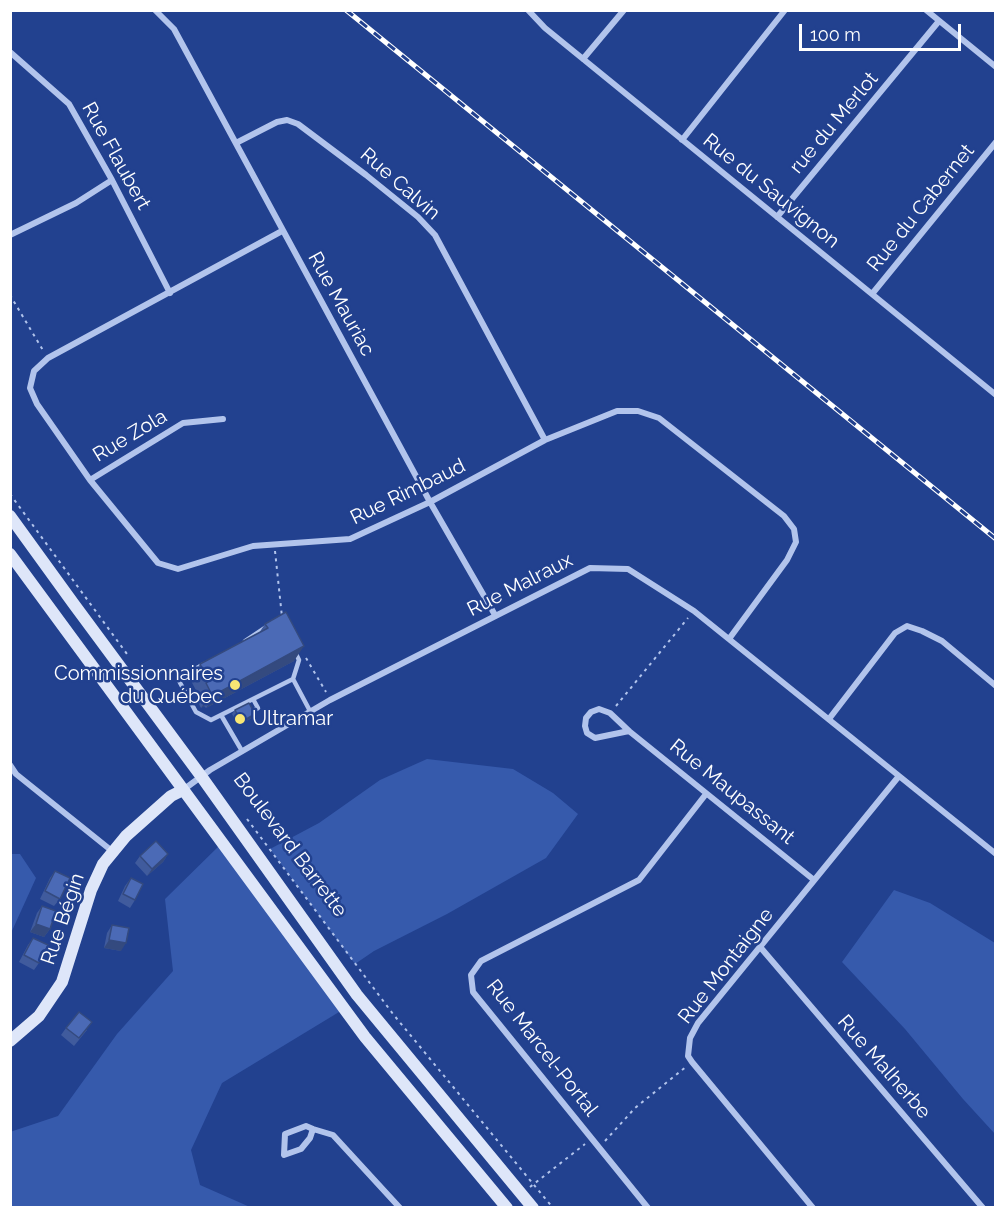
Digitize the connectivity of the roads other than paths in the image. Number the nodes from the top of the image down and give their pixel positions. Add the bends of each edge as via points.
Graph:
1 (155, 10) edge
2 (528, 10) edge
3 (624, 10) edge
4 (785, 10) edge
5 (926, 10) edge
6 (939, 21) junction
7 (11, 53) edge
8 (583, 59) junction
9 (996, 68) edge
10 (682, 140) junction
11 (996, 142) edge
12 (236, 143) junction
13 (112, 180) junction
14 (777, 217) junction
15 (282, 231) junction
16 (10, 235) edge
17 (170, 293) junction
18 (872, 294) junction
19 (996, 395) edge
20 (223, 419) dead end
21 (545, 440) junction
22 (90, 480) junction
23 (430, 502) junction
24 (10, 516) edge
25 (10, 554) edge
26 (495, 615) junction
27 (270, 624) edge
28 (729, 639) junction
29 (238, 645) edge
30 (294, 650) edge
31 (208, 662) edge
32 (293, 679) junction
33 (996, 686) edge
34 (253, 699) junction
35 (310, 711) junction
36 (221, 715) junction
37 (243, 717) edge
38 (829, 719) junction
39 (236, 721) edge
40 (227, 725) junction
41 (629, 731) junction
42 (242, 751) junction
43 (10, 765) edge
44 (13, 775) edge
45 (201, 776) junction
46 (899, 776) junction
47 (183, 790) junction
48 (706, 794) junction
49 (112, 851) junction
50 (996, 854) edge
51 (813, 880) junction
52 (760, 948) junction
53 (10, 1041) edge
54 (313, 1128) junction
55 (400, 1208) edge
56 (507, 1208) edge
57 (533, 1208) edge
58 (648, 1208) edge
59 (813, 1208) edge
60 (983, 1208) edge

1 - 12 street, Rue Mauriac via 174,29
2 - 8 street, Rue du Sauvignon
3 - 8 street
4 - 10 street
5 - 6 street
6 - 9 street
6 - 14 street, rue du Merlot
7 - 13 street, Rue Flaubert via 69,104
8 - 10 street, Rue du Sauvignon
10 - 14 street, Rue du Sauvignon
11 - 18 street, Rue du Cabernet
12 - 15 street, Rue Mauriac
12 - 21 street, Rue Calvin via 277,123 298,123 418,217 435,235
13 - 16 street via 76,203
13 - 17 street, Rue Flaubert
14 - 18 street, Rue du Sauvignon
15 - 17 street, Rue Rimbaud
15 - 23 street, Rue Mauriac
17 - 22 street, Rue Rimbaud via 48,358 34,370 30,388 37,404
18 - 19 street, Rue du Sauvignon
20 - 22 street, Rue Zola via 183,423
21 - 23 street, Rue Rimbaud
21 - 28 street, Rue Rimbaud via 616,411 638,411 659,418 784,516 794,529 796,543
22 - 23 street, Rue Rimbaud via 158,564 178,569 253,546 350,539
23 - 26 street, Rue Mauriac
24 - 45 main road, Boulevard Barrette
25 - 47 main road
26 - 28 street, Rue Malraux via 590,568 628,569 694,611
26 - 35 street, Rue Malraux
27 - 29 lane
28 - 38 street, Rue Malraux
30 - 32 lane via 300,660
31 - 36 lane via 178,679 196,712 211,720
32 - 34 lane
32 - 35 lane
33 - 38 street via 942,641 907,626 895,633
34 - 36 lane
34 - 37 lane via 258,708
35 - 42 street, Rue Malraux
36 - 40 lane
38 - 46 street, Rue Malraux
39 - 40 lane
40 - 42 lane
41 - 41 street, Rue Maupassant via 610,713 599,709 586,718 587,733 594,738
41 - 48 street, Rue Maupassant
42 - 45 street, Rue Malraux
43 - 44 street
44 - 49 street
45 - 47 street, Rue Malraux
45 - 57 main road, Boulevard Barrette via 357,995
46 - 50 street, Rue Malraux
46 - 51 street, Rue Montaigne
47 - 49 main road, Rue Bégin via 171,796
47 - 56 main road via 365,1037
48 - 51 street, Rue Maupassant
48 - 58 street, Rue Marcel-Portal via 639,880 481,961 471,975 473,992
49 - 53 main road, Rue Bégin via 91,890 62,982 39,1016
51 - 52 street, Rue Montaigne
52 - 59 street, Rue Montaigne via 698,1023 690,1038 688,1056
52 - 60 street, Rue Malherbe
54 - 54 street via 306,1126 285,1134 284,1155 301,1149
54 - 55 street via 333,1135

